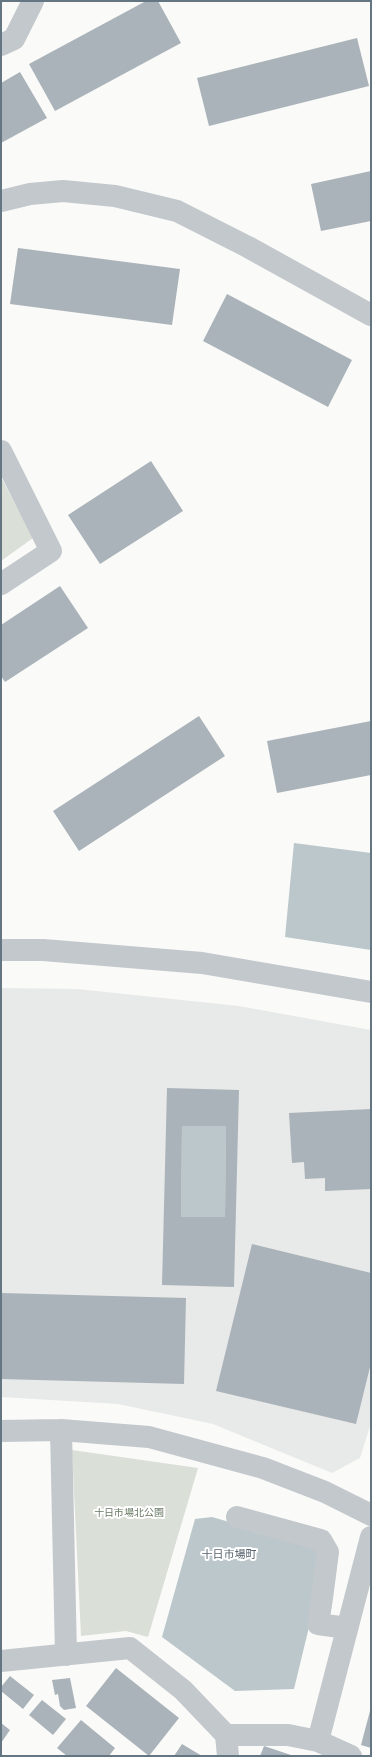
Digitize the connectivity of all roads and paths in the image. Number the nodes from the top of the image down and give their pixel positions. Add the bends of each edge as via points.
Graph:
1 (32, 1) edge
2 (1, 45) edge
3 (1, 201) edge
4 (371, 315) edge
5 (1, 451) edge
6 (1, 584) edge
7 (1, 950) edge
8 (371, 992) edge
9 (61, 1430) junction
10 (1, 1431) edge
11 (371, 1515) edge
12 (237, 1517) dead end
13 (371, 1537) edge
14 (347, 1628) junction
15 (66, 1655) junction
16 (1, 1661) edge
17 (318, 1741) junction
18 (227, 1745) edge
19 (351, 1756) edge

1 - 2 street via 14,39
3 - 4 street via 30,194 63,191 116,196 178,211
5 - 6 street via 51,551
7 - 8 street via 43,950 202,963
9 - 10 street
9 - 11 street via 148,1437 263,1468 324,1492
9 - 15 street
12 - 14 street via 321,1540 328,1552 318,1624
13 - 14 street
14 - 17 street
15 - 16 street
15 - 18 street via 130,1648 184,1690
17 - 18 street via 288,1735
17 - 19 street

